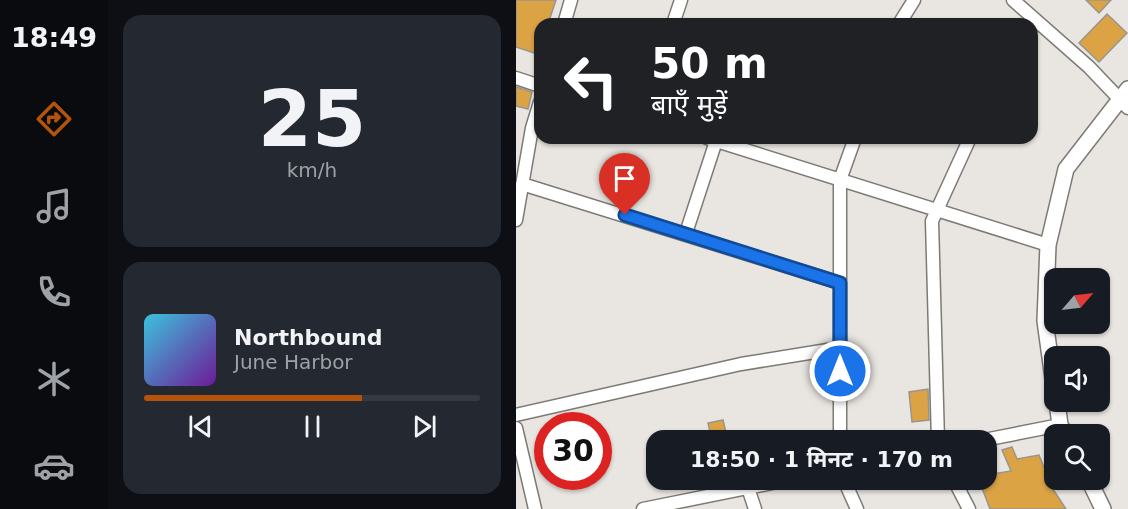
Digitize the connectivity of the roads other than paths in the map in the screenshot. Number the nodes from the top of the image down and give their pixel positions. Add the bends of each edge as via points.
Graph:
1 (571, 0) edge
2 (681, 0) edge
3 (914, 0) edge
4 (1013, 0) edge
5 (566, 18) edge
6 (675, 18) edge
7 (903, 18) edge
8 (1026, 18) edge
9 (1038, 28) edge
10 (516, 78) edge
11 (534, 84) edge
12 (1125, 99) edge
13 (534, 122) edge
14 (710, 144) edge
15 (727, 144) edge
16 (853, 144) edge
17 (967, 144) edge
18 (840, 180) junction
19 (522, 184) junction
20 (936, 210) junction
21 (516, 220) edge
22 (686, 233) junction
23 (1048, 245) junction
24 (840, 283) junction
25 (1048, 346) edge
26 (840, 348) junction
27 (516, 416) edge
28 (516, 428) edge
29 (840, 430) edge
30 (938, 430) edge
31 (1044, 432) edge
32 (997, 439) edge
33 (739, 490) edge
34 (749, 490) edge
35 (848, 490) edge
36 (959, 490) edge
37 (1094, 490) edge
38 (667, 507) edge
39 (535, 509) edge
40 (643, 509) edge
41 (754, 509) edge
42 (857, 509) edge
43 (969, 509) edge
44 (1103, 509) edge

1 - 5 street
2 - 6 street
3 - 7 street
4 - 8 street
9 - 12 street
10 - 11 street
12 - 23 street via 1066,169
13 - 19 street
14 - 22 street
15 - 18 street
16 - 18 street
17 - 20 street
18 - 20 street
18 - 24 street
19 - 21 street
19 - 22 street
20 - 23 street
20 - 30 street via 932,221
22 - 24 street
23 - 25 street via 1045,321
24 - 26 street
26 - 27 street via 741,364
26 - 29 street
28 - 39 street
31 - 32 street
33 - 38 street
34 - 41 street
35 - 42 street
36 - 43 street
37 - 44 street
38 - 40 street

